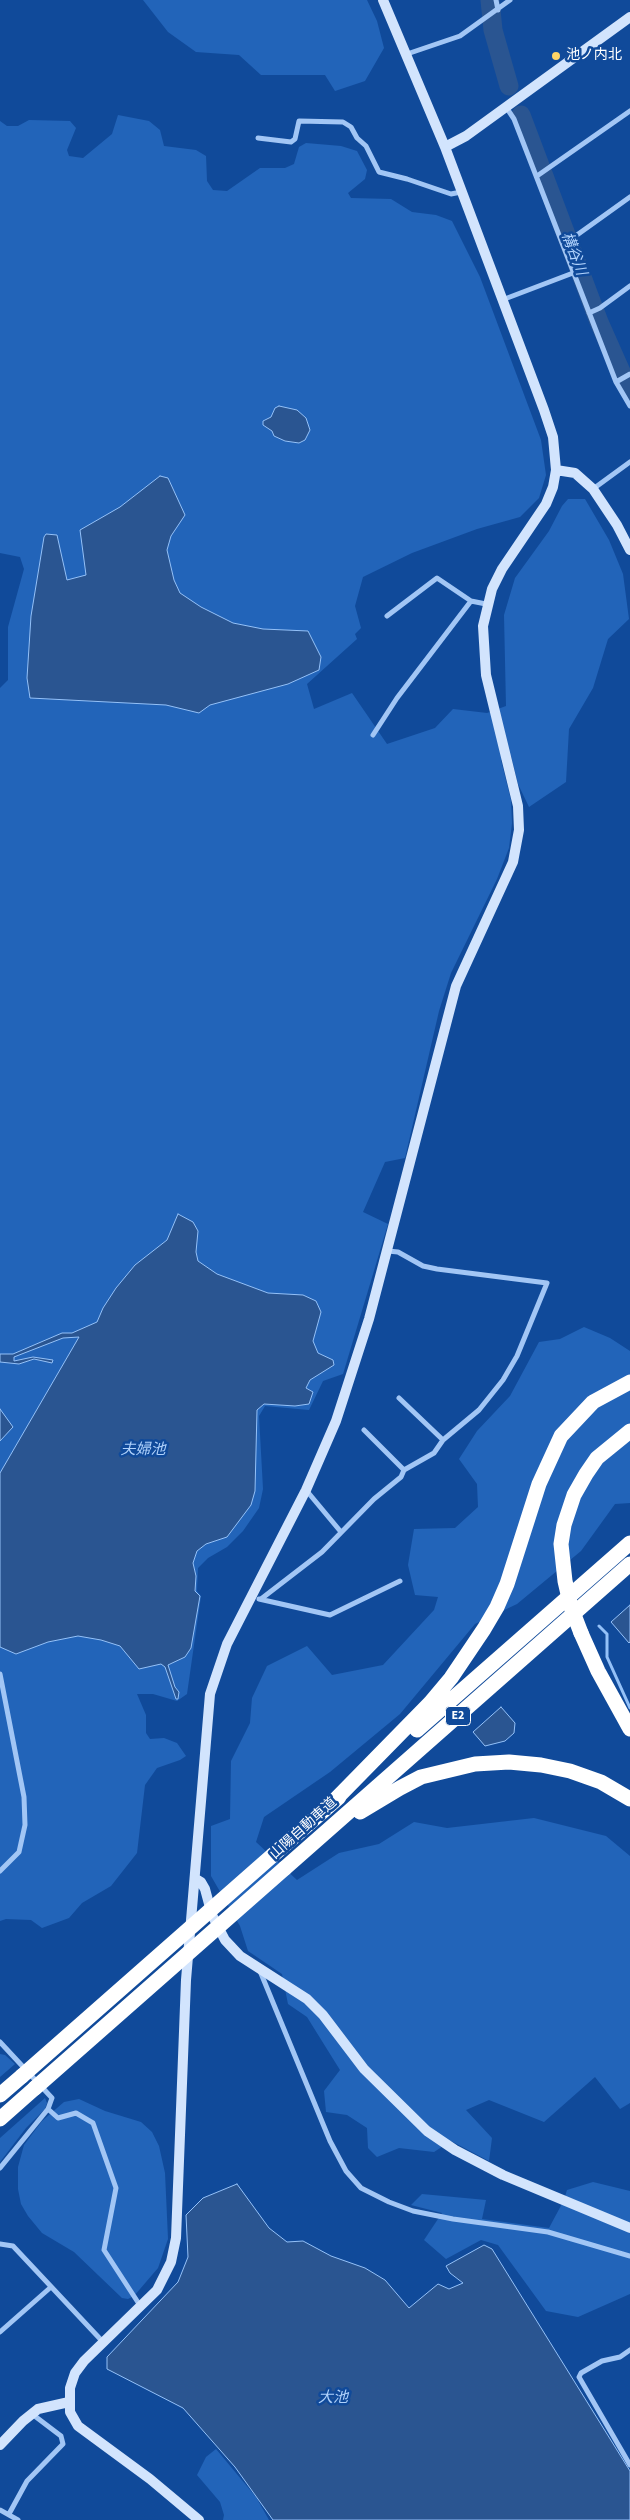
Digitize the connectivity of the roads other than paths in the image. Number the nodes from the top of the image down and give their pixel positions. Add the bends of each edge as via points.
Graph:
1 (383, 0) edge
2 (496, 0) edge
3 (510, 0) edge
4 (496, 11) junction
5 (630, 17) edge
6 (407, 54) junction
7 (506, 107) junction
8 (630, 111) edge
9 (258, 138) dead end
10 (445, 147) junction
11 (538, 176) junction
12 (462, 192) junction
13 (630, 197) edge
14 (564, 244) junction
15 (573, 273) junction
16 (630, 286) edge
17 (502, 300) junction
18 (590, 312) junction
19 (629, 375) edge
20 (618, 381) junction
21 (630, 406) edge
22 (630, 462) edge
23 (556, 470) junction
24 (593, 489) junction
25 (630, 550) edge
26 (471, 601) junction
27 (486, 604) junction
28 (387, 616) dead end
29 (373, 734) dead end
30 (388, 1250) junction
31 (630, 1382) edge
32 (400, 1398) dead end
33 (364, 1430) dead end
34 (630, 1431) edge
35 (444, 1440) junction
36 (404, 1470) junction
37 (306, 1490) junction
38 (341, 1532) junction
39 (630, 1543) edge
40 (630, 1564) edge
41 (400, 1581) dead end
42 (256, 1598) junction
43 (0, 1674) edge
44 (630, 1729) edge
45 (630, 1799) edge
46 (332, 1804) junction
47 (310, 1845) junction
48 (0, 1871) edge
49 (196, 1879) junction
50 (259, 1969) junction
51 (0, 2043) edge
52 (0, 2095) edge
53 (48, 2110) junction
54 (0, 2119) edge
55 (0, 2168) edge
56 (630, 2228) edge
57 (0, 2244) edge
58 (630, 2256) edge
59 (51, 2287) junction
60 (141, 2307) junction
61 (0, 2332) edge
62 (103, 2342) junction
63 (630, 2350) edge
64 (69, 2402) junction
65 (31, 2413) junction
66 (0, 2445) edge
67 (630, 2465) edge
68 (0, 2510) edge
69 (9, 2514) junction
70 (18, 2520) edge
71 (198, 2520) edge

1 - 6 street
2 - 4 street
3 - 4 street
4 - 6 street via 460,36
5 - 7 street
6 - 10 street
7 - 10 street
7 - 11 street
8 - 11 street
9 - 12 street via 290,142 295,139 299,121 343,122 352,126 379,172 451,194
10 - 12 street
11 - 14 street
12 - 17 street
13 - 14 street
14 - 15 street
15 - 17 street
15 - 18 street
16 - 18 street
17 - 23 street via 553,437
18 - 20 street
19 - 20 street
20 - 21 street
22 - 24 street
23 - 24 street via 575,473
23 - 27 street via 546,504 502,570
24 - 25 street
26 - 27 street
26 - 28 street via 437,578
26 - 29 street
27 - 30 street via 482,626 483,653 518,806 517,845 508,876 456,986
30 - 35 street via 437,1269 548,1283 517,1356 502,1380 479,1410
30 - 37 street via 336,1421
31 - 46 highway via 593,1402 561,1436 539,1484 507,1584 484,1629 430,1703
32 - 35 street
33 - 36 street
34 - 44 highway, bridge via 597,1458 586,1474 574,1495 561,1544 571,1607 598,1671
35 - 36 street via 434,1453
36 - 38 street via 401,1477
37 - 38 street
37 - 42 street
38 - 42 street via 322,1552
39 - 46 highway, 山陽自動車道 / E2
40 - 47 highway, 山陽自動車道 / E2
41 - 42 street via 330,1615
42 - 49 street via 227,1644 210,1694
43 - 48 street via 24,1797 24,1826 19,1852
45 - 47 highway via 601,1782 551,1767 509,1762 475,1764 421,1778 400,1788
46 - 52 highway, 山陽自動車道 / E2, bridge
47 - 54 highway, 山陽自動車道 / E2, bridge
49 - 50 street via 205,1889 212,1915 225,1940
49 - 60 street via 186,1980 176,2238 171,2262 157,2290
50 - 56 street via 307,1999 364,2069 427,2130 455,2150 502,2175
50 - 58 street via 330,2141 346,2171 361,2188 413,2211 548,2232
51 - 53 street via 52,2098
53 - 55 street
53 - 60 street via 58,2118 76,2113 93,2123 116,2188 104,2250
57 - 59 street via 13,2246
59 - 61 street
59 - 62 street
60 - 62 street
62 - 64 street via 75,2373
63 - 67 street via 620,2357 602,2361 579,2377
64 - 65 street
64 - 71 street via 70,2412 78,2426 150,2479
65 - 66 street
65 - 69 street via 61,2436 63,2444 27,2481
68 - 69 street
69 - 70 street

